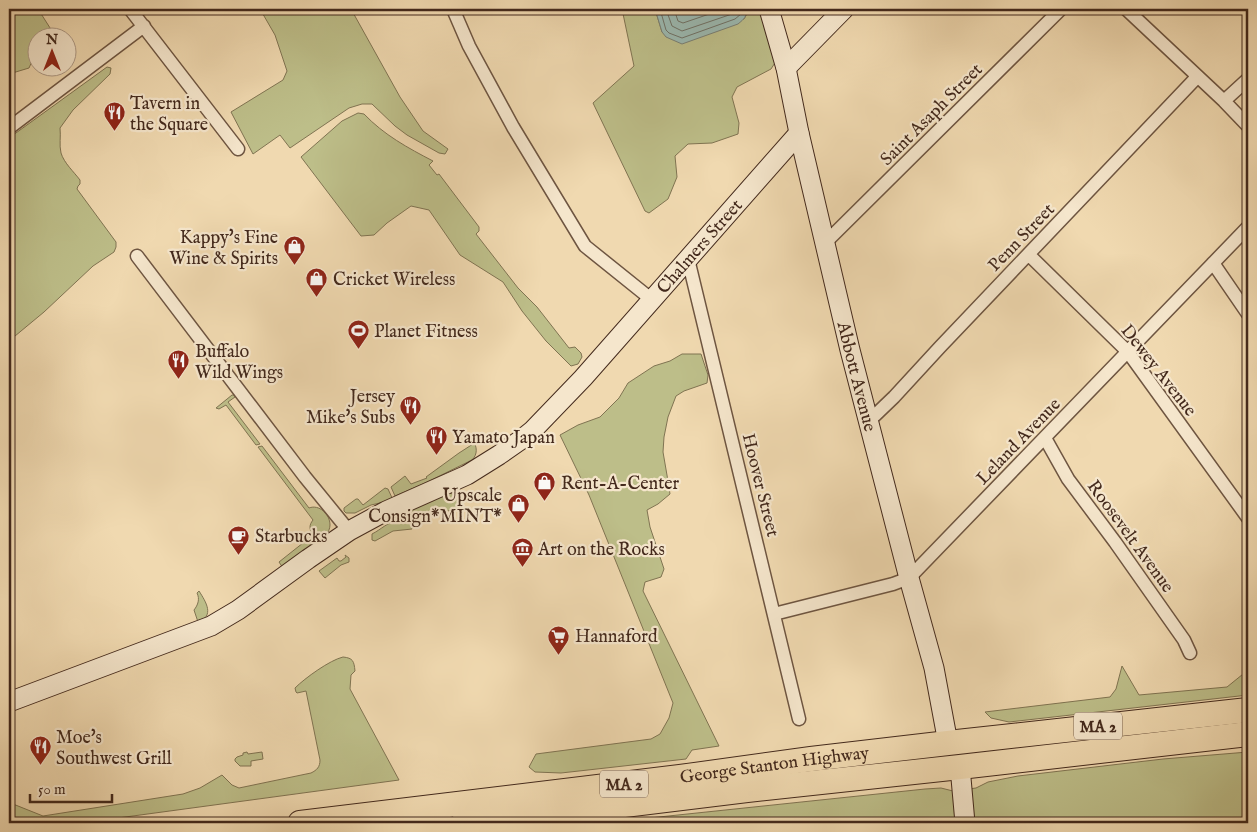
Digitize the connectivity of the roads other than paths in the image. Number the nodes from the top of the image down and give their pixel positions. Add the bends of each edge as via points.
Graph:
1 (130, 9) edge
2 (453, 9) edge
3 (769, 9) edge
4 (844, 9) edge
5 (1061, 9) edge
6 (1126, 9) edge
7 (144, 26) junction
8 (786, 68) junction
9 (1197, 77) junction
10 (1248, 79) edge
11 (1224, 101) junction
12 (1248, 126) edge
13 (9, 128) edge
14 (800, 134) junction
15 (238, 148) dead end
16 (1248, 227) edge
17 (825, 243) junction
18 (1029, 255) junction
19 (137, 256) dead end
20 (688, 258) junction
21 (1213, 263) junction
22 (651, 299) junction
23 (1248, 314) edge
24 (1128, 352) junction
25 (868, 421) junction
26 (1045, 438) junction
27 (1248, 518) edge
28 (349, 531) junction
29 (908, 578) junction
30 (774, 614) junction
31 (1190, 653) dead end
32 (9, 702) edge
33 (1248, 710) edge
34 (799, 720) dead end
35 (1248, 734) edge
36 (948, 743) junction
37 (960, 767) junction
38 (300, 823) edge
39 (469, 823) edge
40 (965, 823) edge

1 - 7 street
2 - 22 street via 469,46 585,246
3 - 8 street, Abbott Avenue
4 - 8 street
5 - 17 street, Saint Asaph Street
6 - 9 street
7 - 13 street
7 - 15 street
8 - 14 street, Abbott Avenue
9 - 11 street
9 - 18 street, Penn Street
10 - 11 street
11 - 12 street
14 - 17 street, Abbott Avenue
14 - 20 street, Chalmers Street
16 - 21 street, Leland Avenue
17 - 25 street, Abbott Avenue
18 - 24 street, Dewey Avenue
18 - 25 street, Penn Street
19 - 28 street
20 - 22 street, Chalmers Street
20 - 30 street, Hoover Street
21 - 23 street
21 - 24 street, Leland Avenue
22 - 28 street, Chalmers Street via 553,410 513,446 467,475
24 - 26 street, Leland Avenue
24 - 27 street, Dewey Avenue
25 - 29 street, Abbott Avenue
26 - 29 street, Leland Avenue
26 - 31 street, Roosevelt Avenue via 1065,475 1184,640
28 - 32 street, Chalmers Street via 211,626
29 - 30 street, Leland Avenue
29 - 36 street, Abbott Avenue via 934,668
30 - 34 street, Hoover Street
33 - 36 highway, George Stanton Highway / MA 2
35 - 37 highway, George Stanton Highway / MA 2
36 - 38 highway, George Stanton Highway / MA 2
37 - 39 highway, George Stanton Highway / MA 2
37 - 40 street

